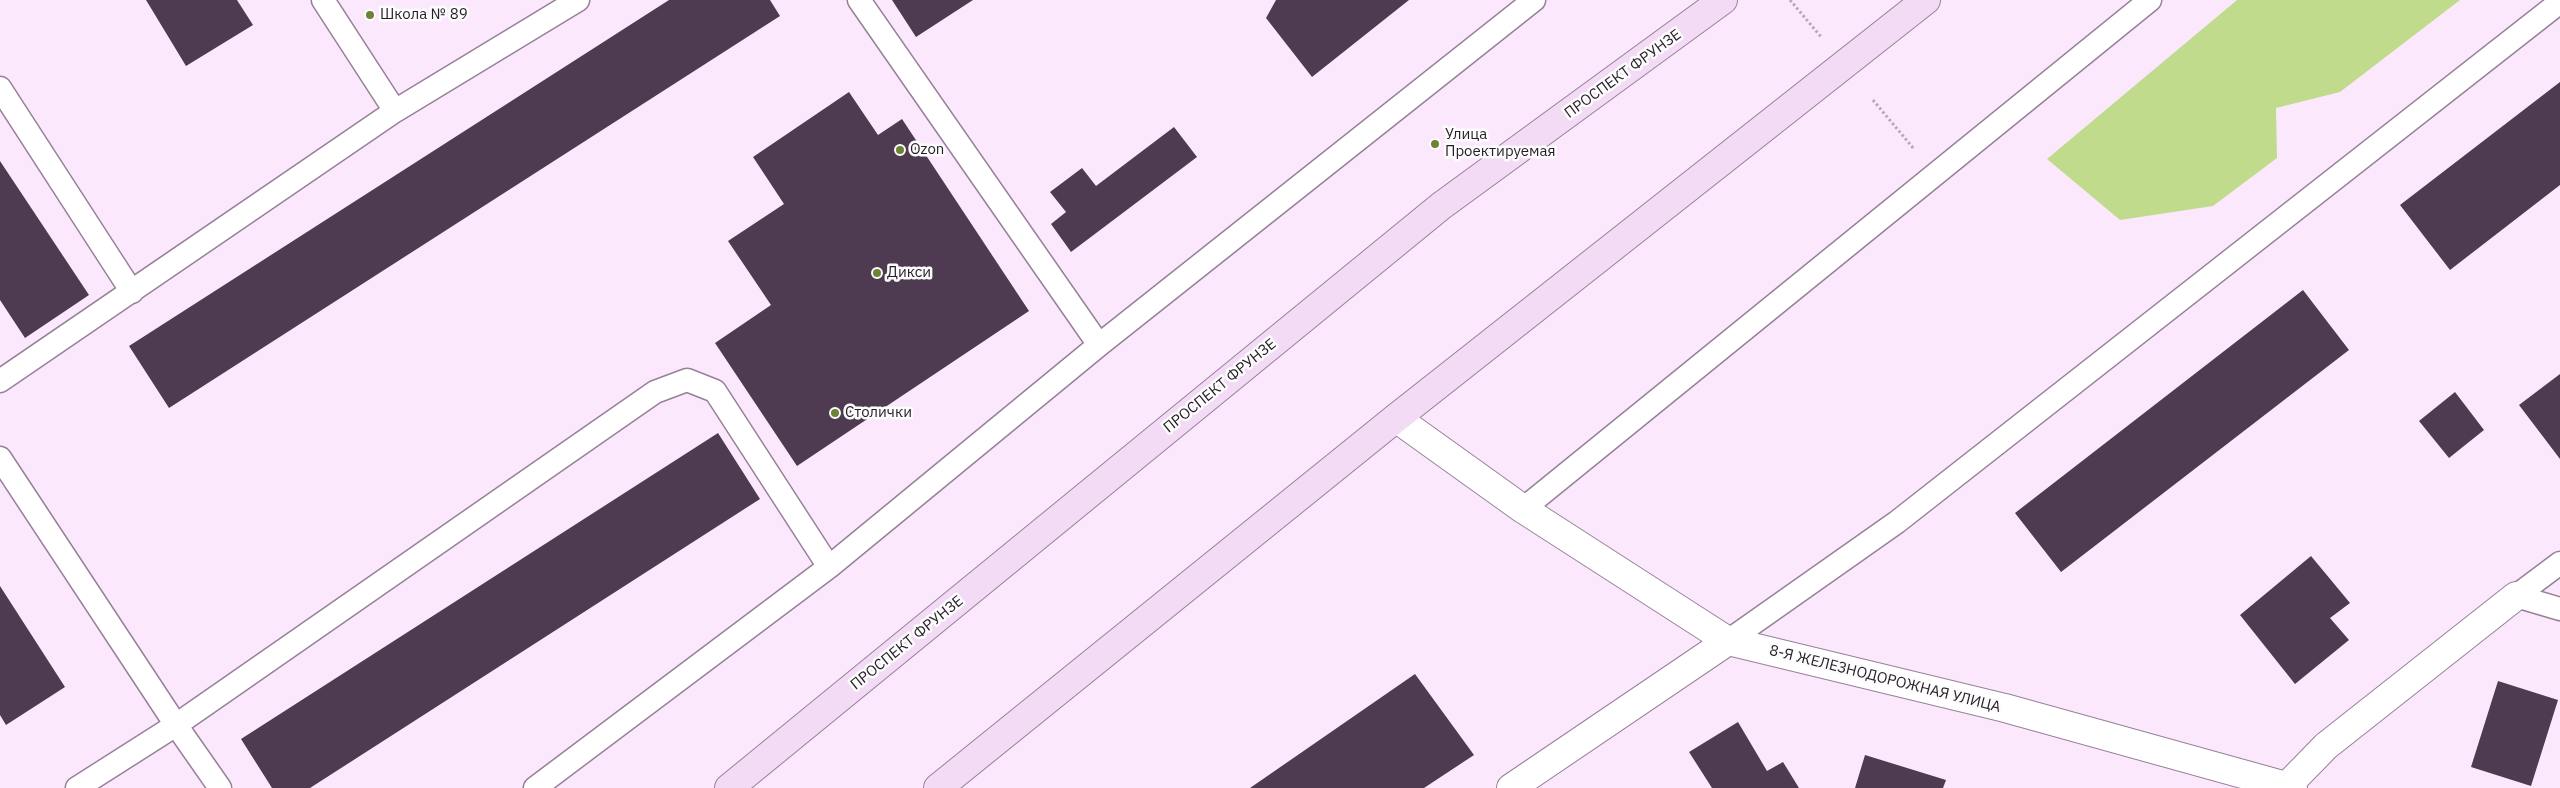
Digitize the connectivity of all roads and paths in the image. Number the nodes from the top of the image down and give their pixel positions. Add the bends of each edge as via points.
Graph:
1 (323, 0) edge
2 (578, 0) edge
3 (859, 0) edge
4 (1534, 0) edge
5 (1790, 0) edge
6 (1926, 0) edge
7 (2150, 0) edge
8 (1715, 2) edge
9 (2560, 2) edge
10 (1825, 42) dead end
11 (0, 88) edge
12 (1873, 100) dead end
13 (395, 111) junction
14 (1935, 175) junction
15 (132, 292) junction
16 (1099, 345) junction
17 (0, 381) edge
18 (1396, 418) junction
19 (0, 458) edge
20 (1523, 509) junction
21 (2560, 563) edge
22 (829, 567) junction
23 (2516, 596) junction
24 (2560, 610) edge
25 (1728, 641) junction
26 (176, 725) junction
27 (2290, 787) edge
28 (77, 788) edge
29 (220, 788) edge
30 (535, 788) edge
31 (729, 788) edge
32 (938, 788) edge
33 (1512, 788) edge

1 - 13 lane
2 - 13 lane
3 - 16 lane
4 - 16 lane
5 - 10 path
6 - 18 main road
7 - 14 lane
8 - 31 main road, ПРОСПЕКТ ФРУНЗЕ via 1441,206
9 - 25 lane via 1897,522
11 - 15 lane
12 - 14 path
13 - 15 lane
14 - 20 lane
15 - 17 lane
16 - 22 lane
18 - 20 street, 8-Я ЖЕЛЕЗНОДОРОЖНАЯ УЛИЦА
18 - 32 main road
19 - 26 lane
20 - 25 street, 8-Я ЖЕЛЕЗНОДОРОЖНАЯ УЛИЦА
21 - 23 lane
22 - 26 lane via 715,391 688,380 655,392
22 - 30 lane
23 - 24 lane
23 - 27 street via 2326,746
25 - 27 street, 8-Я ЖЕЛЕЗНОДОРОЖНАЯ УЛИЦА via 2005,708
25 - 33 street
26 - 28 lane
26 - 29 lane

